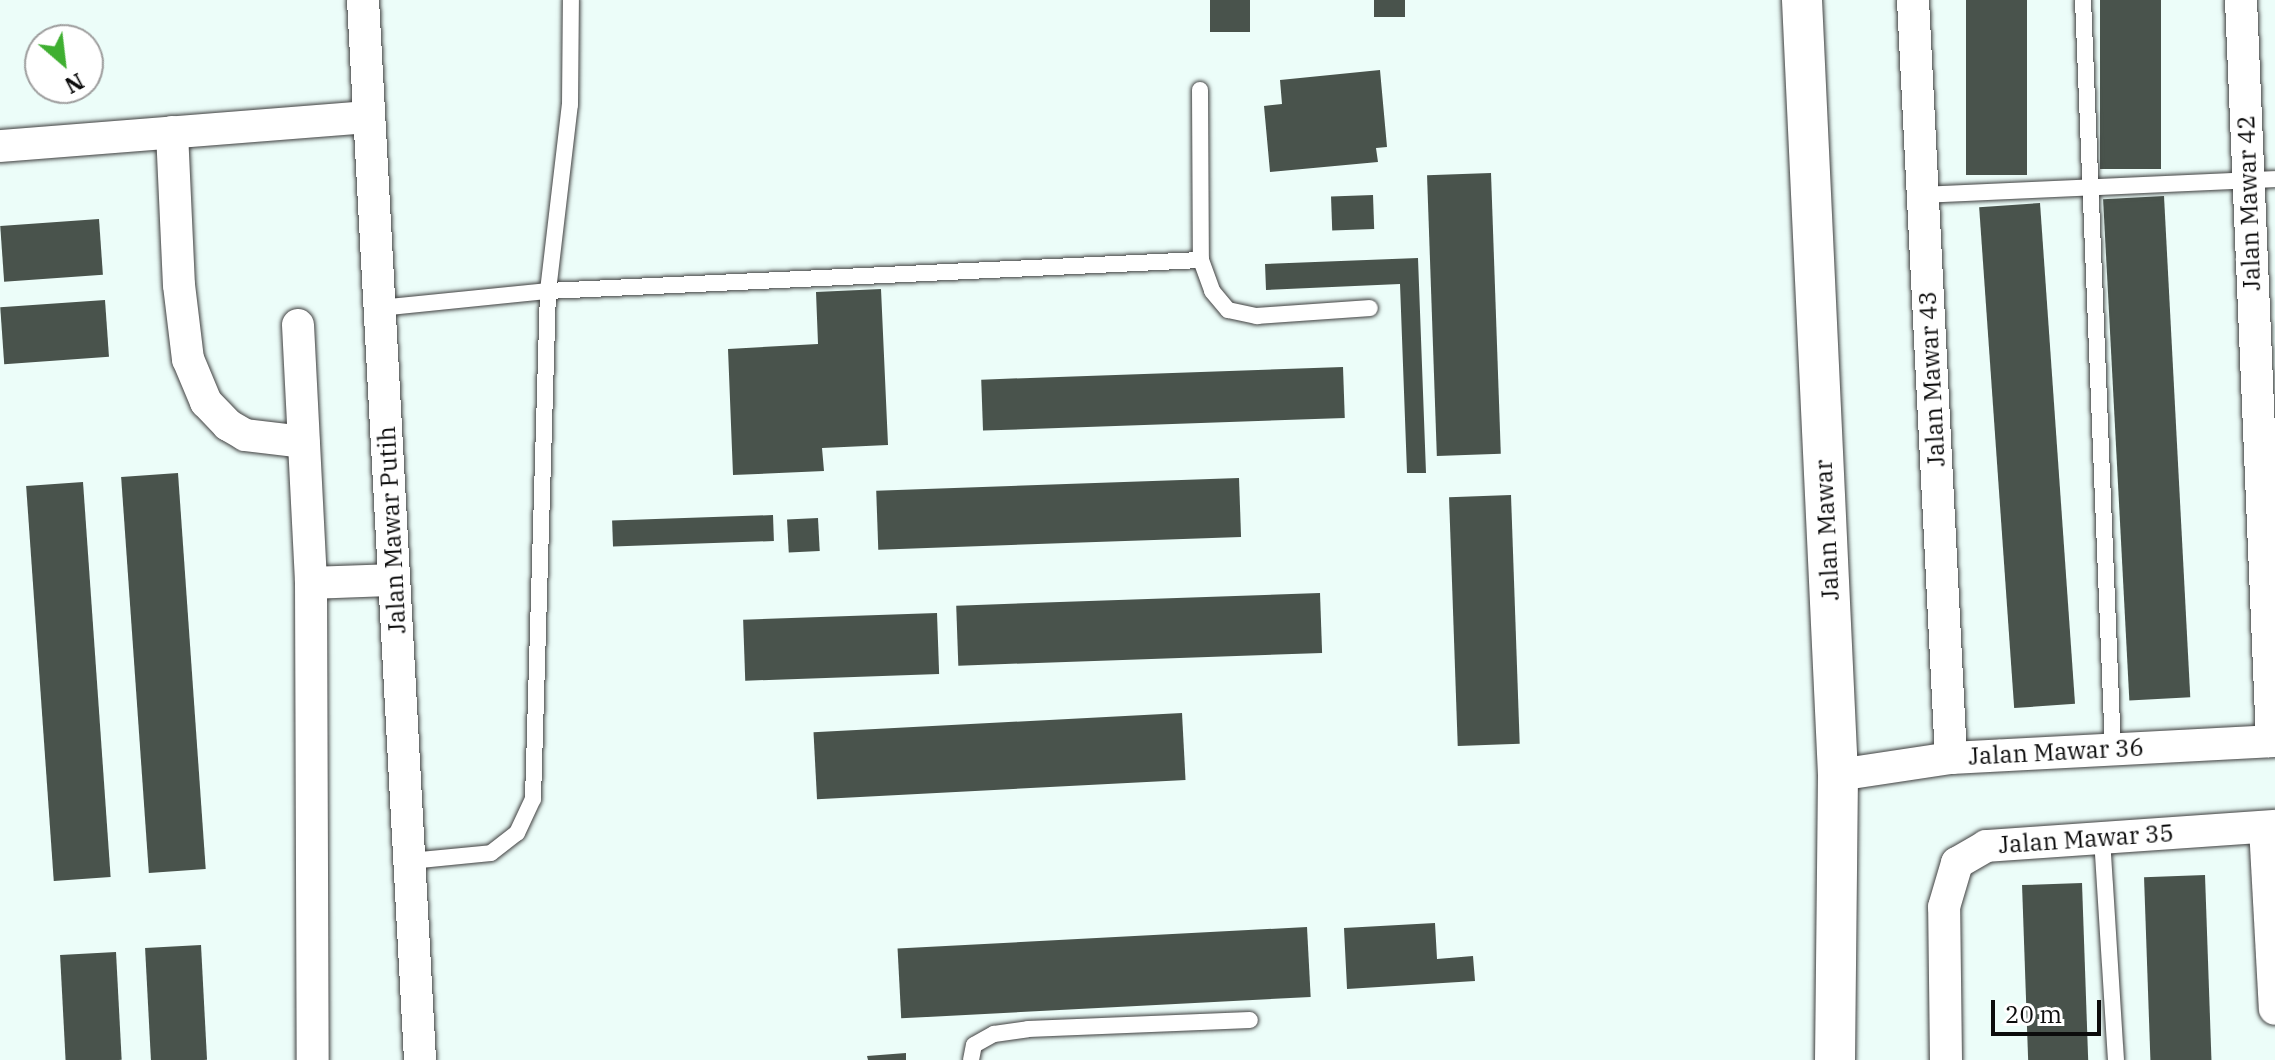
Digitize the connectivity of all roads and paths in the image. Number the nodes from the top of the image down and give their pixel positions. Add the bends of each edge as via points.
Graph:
1 (363, 0) edge
2 (571, 0) edge
3 (1802, 0) edge
4 (1913, 0) edge
5 (2083, 0) edge
6 (2241, 0) edge
7 (1200, 90) dead end
8 (368, 117) junction
9 (172, 132) junction
10 (0, 146) edge
11 (2262, 180) edge
12 (2090, 187) junction
13 (1923, 195) junction
14 (1201, 260) junction
15 (548, 291) junction
16 (380, 308) junction
17 (1370, 308) dead end
18 (298, 325) dead end
19 (304, 442) junction
20 (394, 580) junction
21 (311, 583) junction
22 (2274, 741) edge
23 (2113, 749) junction
24 (1951, 758) junction
25 (1838, 775) junction
26 (2270, 827) edge
27 (2102, 838) junction
28 (410, 861) junction
29 (2275, 1009) edge
30 (1250, 1020) dead end
31 (313, 1060) edge
32 (420, 1060) edge
33 (971, 1060) edge
34 (1835, 1060) edge
35 (1946, 1060) edge
36 (2116, 1060) edge

1 - 8 street, Jalan Mawar Putih
2 - 15 lane via 570,105
3 - 25 street, Jalan Mawar
4 - 13 street, Jalan Mawar 43
5 - 12 lane
6 - 11 street, Jalan Mawar 42
7 - 14 lane
8 - 9 street
8 - 16 street, Jalan Mawar Putih
9 - 10 street
9 - 19 street via 188,359 206,402 245,435
11 - 12 lane
11 - 22 street, Jalan Mawar 42
12 - 13 lane
12 - 23 lane
13 - 24 street, Jalan Mawar 43
14 - 15 lane
14 - 17 lane via 1212,291 1228,310 1257,316
15 - 16 lane
15 - 28 lane via 533,799 517,833 491,853
16 - 20 street, Jalan Mawar Putih
18 - 19 street
19 - 21 street
20 - 21 street
20 - 28 street, Jalan Mawar Putih
21 - 31 street
22 - 23 street, Jalan Mawar 36
23 - 24 street, Jalan Mawar 36
24 - 25 street, Jalan Mawar 36
25 - 34 street, Jalan Mawar
26 - 27 street, Jalan Mawar 35
26 - 29 street
27 - 35 street, Jalan Mawar 35 via 1986,846 1957,863 1944,907
27 - 36 lane
28 - 32 street, Jalan Mawar Putih
30 - 33 lane via 1017,1030 974,1045

